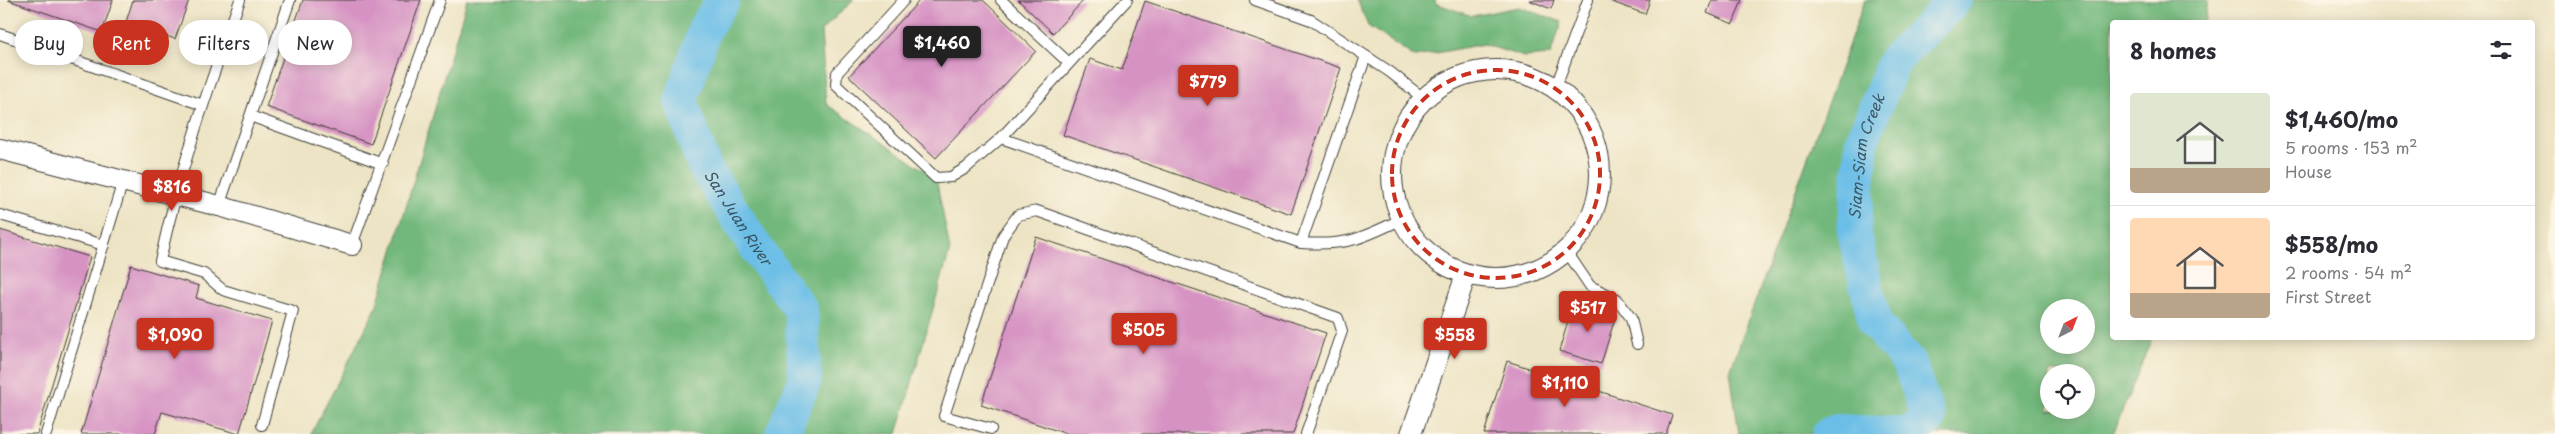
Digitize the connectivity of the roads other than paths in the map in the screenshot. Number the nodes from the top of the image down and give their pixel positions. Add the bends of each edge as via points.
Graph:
1 (240, 0) edge
2 (290, 0) edge
3 (440, 0) edge
4 (904, 0) edge
5 (1001, 0) edge
6 (1127, 0) edge
7 (1255, 0) edge
8 (1588, 0) edge
9 (0, 34) edge
10 (1366, 56) junction
11 (1069, 63) junction
12 (1556, 88) junction
13 (1423, 98) junction
14 (203, 104) junction
15 (250, 116) junction
16 (1001, 138) junction
17 (1, 153) edge
18 (383, 164) junction
19 (123, 181) junction
20 (177, 195) junction
21 (218, 206) junction
22 (0, 215) edge
23 (1400, 220) junction
24 (1301, 243) junction
25 (104, 245) junction
26 (352, 245) joint
27 (1567, 252) junction
28 (1466, 275) junction
29 (1637, 344) dead end
30 (262, 425) dead end
31 (991, 429) dead end
32 (46, 434) edge
33 (1306, 434) edge
34 (1411, 434) edge

1 - 14 lane
2 - 15 lane
3 - 18 lane
4 - 16 lane via 837,73 836,85 936,178 951,176 966,168
5 - 11 lane
6 - 11 lane
7 - 10 lane via 1311,20
8 - 12 lane
9 - 14 lane
10 - 13 lane
10 - 24 lane
11 - 16 lane
12 - 13 street via 1511,71 1502,71 1464,74
12 - 27 street via 1582,115 1597,149 1600,187 1589,223
13 - 23 street via 1398,134 1390,177
14 - 20 lane
15 - 18 lane
15 - 21 lane
16 - 24 lane
17 - 19 street
18 - 26 lane
19 - 20 street
19 - 25 lane
20 - 21 street
20 - 30 lane via 160,261 204,274 223,290 293,311
21 - 26 street
22 - 25 lane
23 - 24 lane via 1361,239 1329,245
23 - 28 street via 1427,254
25 - 32 lane
27 - 28 street via 1519,277
27 - 29 lane via 1590,286 1616,300 1631,318
28 - 34 street
31 - 33 lane via 944,416 1003,236 1018,214 1037,212 1338,318 1342,331

